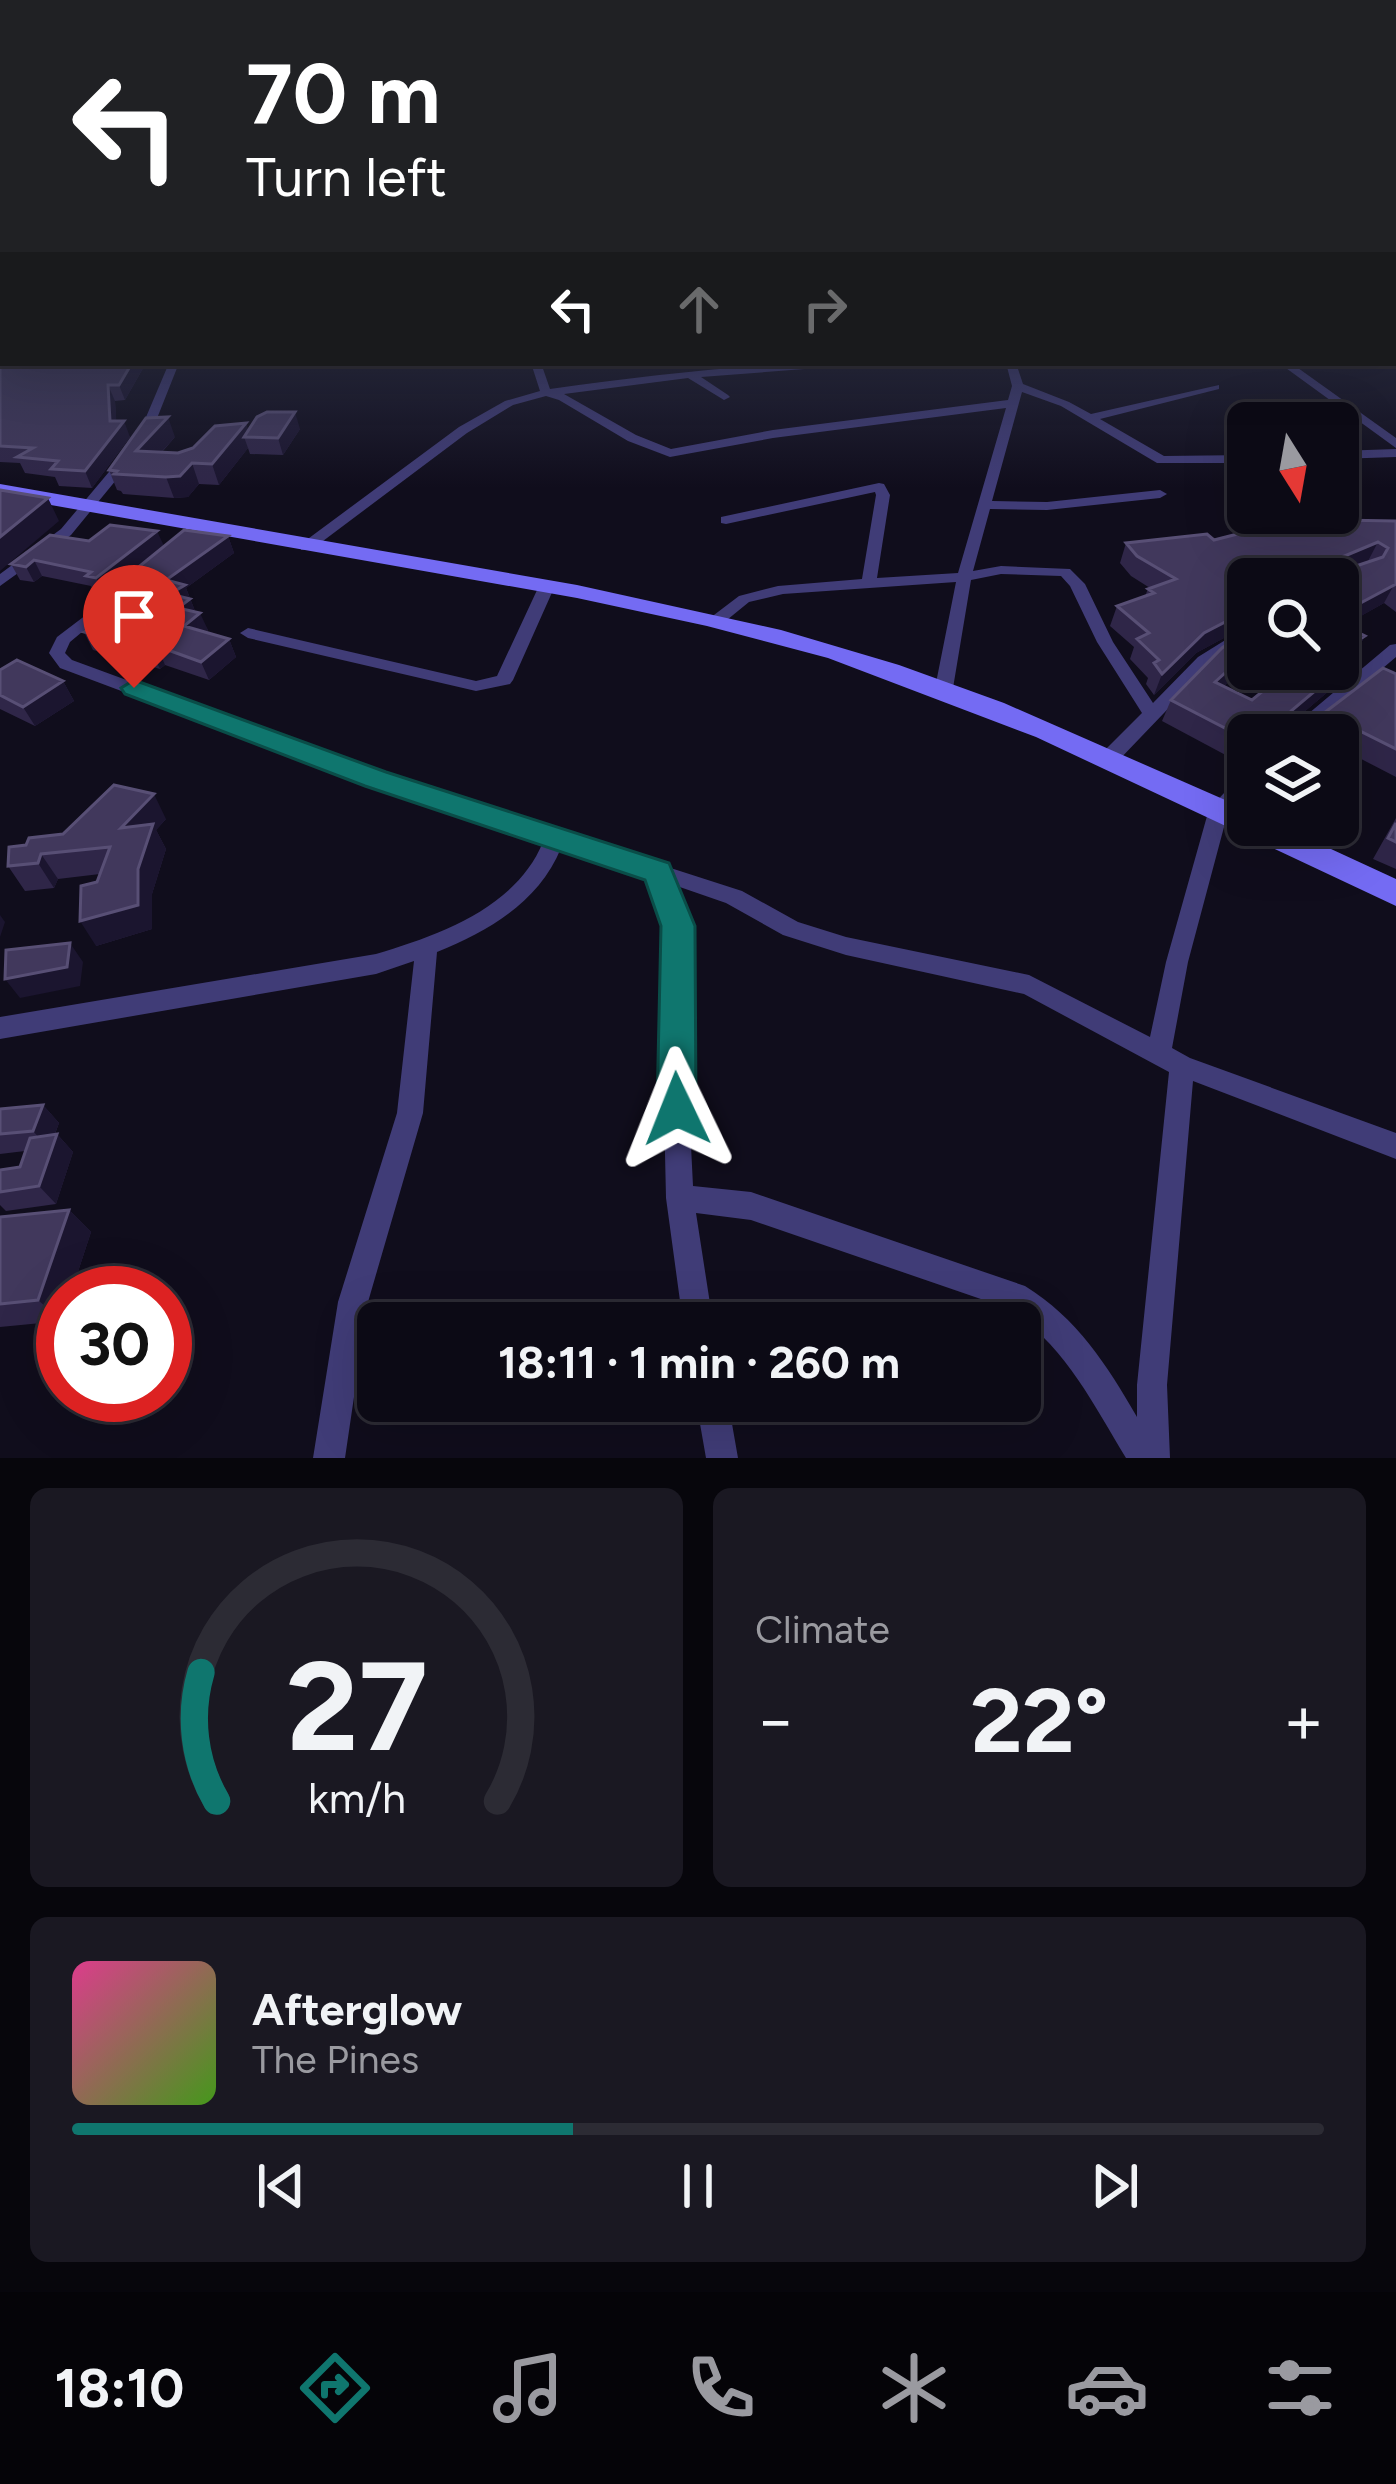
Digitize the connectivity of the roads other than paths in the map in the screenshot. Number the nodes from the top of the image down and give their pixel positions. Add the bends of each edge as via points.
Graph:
1 (173, 366) edge
2 (537, 366) edge
3 (777, 366) edge
4 (1013, 366) edge
5 (1287, 366) edge
6 (733, 368) edge
7 (660, 370) edge
8 (690, 375) junction
9 (1018, 386) junction
10 (1215, 387) dead end
11 (546, 393) junction
12 (724, 397) dead end
13 (1014, 403) junction
14 (1090, 418) junction
15 (1396, 443) edge
16 (1396, 453) edge
17 (1359, 454) edge
18 (1227, 459) edge
19 (0, 490) edge
20 (1160, 494) dead end
21 (986, 505) junction
22 (92, 506) junction
23 (726, 520) dead end
24 (306, 547) junction
25 (964, 577) junction
26 (0, 580) edge
27 (869, 581) junction
28 (130, 586) edge
29 (546, 588) junction
30 (716, 621) junction
31 (248, 633) dead end
32 (1227, 645) edge
33 (1396, 649) edge
34 (944, 688) junction
35 (1151, 713) junction
36 (1317, 714) edge
37 (1110, 757) junction
38 (1227, 801) edge
39 (1219, 809) junction
40 (1227, 813) edge
41 (556, 835) junction
42 (1297, 846) edge
43 (658, 872) junction
44 (1396, 893) edge
45 (426, 950) junction
46 (3, 1033) edge
47 (1171, 1061) junction
48 (1396, 1146) edge
49 (680, 1198) junction
50 (695, 1302) edge
51 (716, 1422) edge
52 (329, 1458) edge
53 (722, 1458) edge
54 (1144, 1458) edge
55 (1154, 1458) edge

1 - 22 street via 158,413
2 - 11 street
3 - 6 street
4 - 9 street
5 - 15 street
6 - 8 street
7 - 8 street
7 - 11 street
8 - 12 street
9 - 13 street
9 - 14 street
10 - 14 street
11 - 13 street via 670,453
11 - 24 street via 476,421
13 - 21 street
14 - 18 street via 1161,460
16 - 17 street
19 - 22 street
20 - 21 street
21 - 25 street
22 - 24 street via 190,535
22 - 26 street
23 - 27 street via 879,488
24 - 29 street
25 - 27 street
25 - 34 street
25 - 35 street via 1065,572
27 - 30 street via 744,598
28 - 41 street via 63,640 57,653 66,664 376,779
29 - 30 street
29 - 31 street via 504,680 492,686
30 - 34 street
32 - 35 street
33 - 36 street
34 - 37 street
35 - 37 street
37 - 39 street
38 - 39 street
39 - 40 street
39 - 47 street via 1177,962
41 - 43 street
41 - 45 street via 540,871 493,914
42 - 44 street
43 - 47 street via 846,946 1029,985
43 - 49 street via 678,926
45 - 46 street
45 - 52 street via 410,1113 353,1302
47 - 48 street
47 - 55 street
49 - 50 street
49 - 54 street via 751,1206 1041,1310 1065,1333
51 - 53 street

